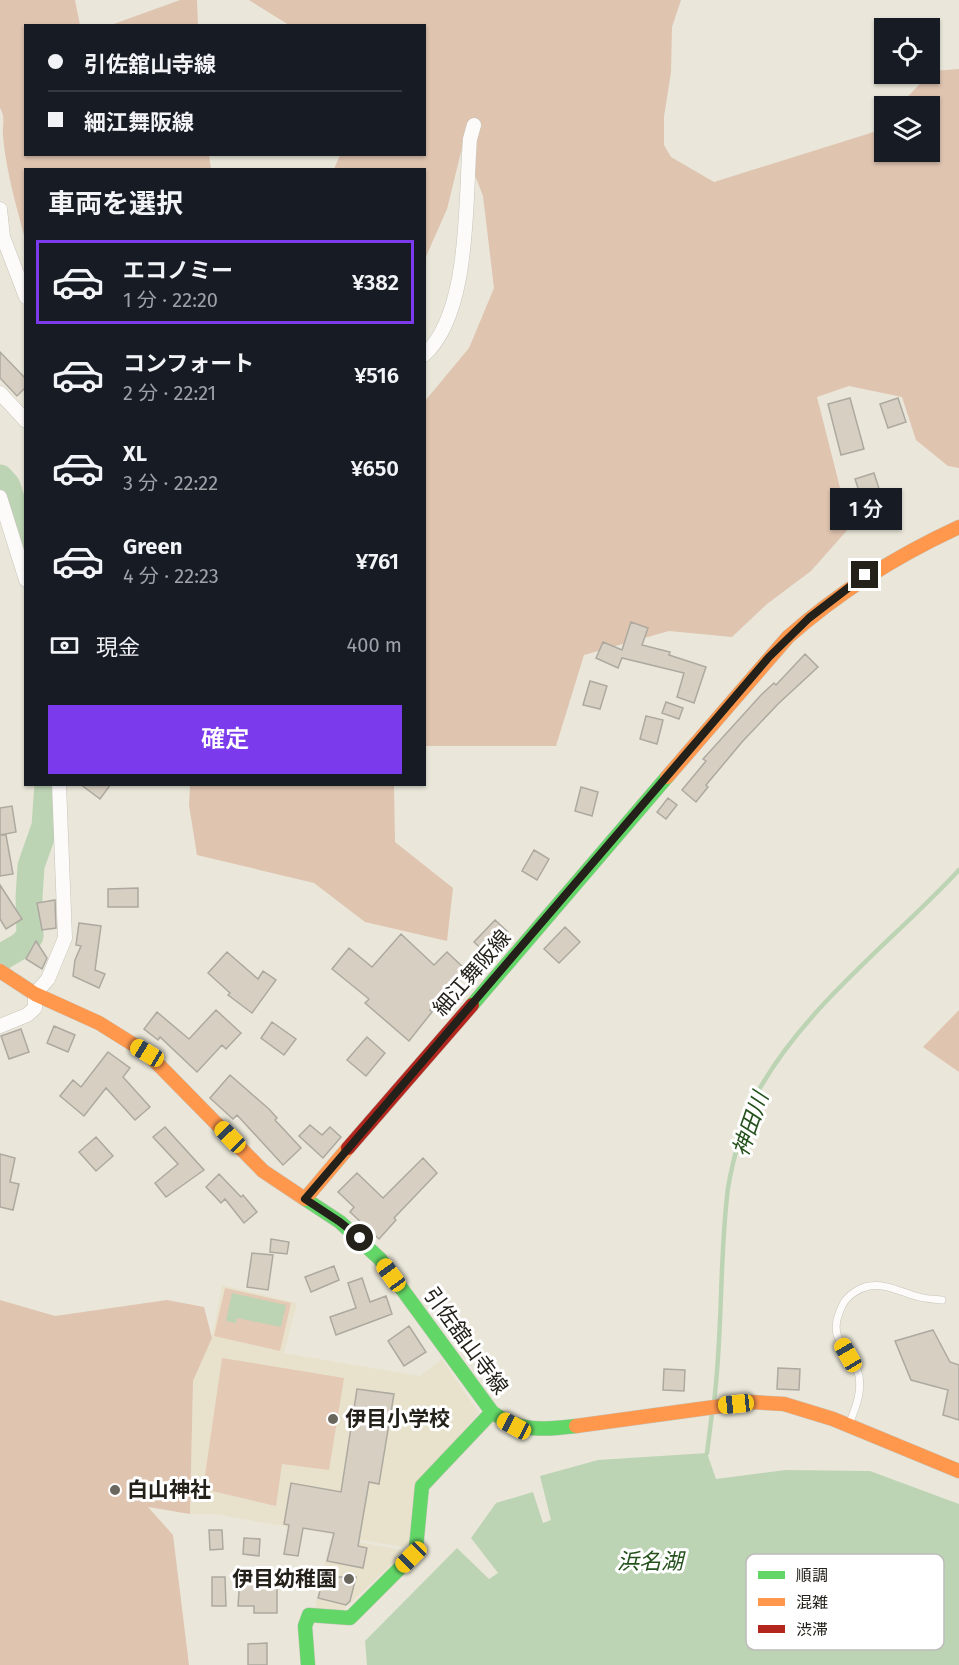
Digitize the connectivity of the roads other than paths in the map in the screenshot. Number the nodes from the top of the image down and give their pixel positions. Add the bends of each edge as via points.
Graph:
1 (474, 125) dead end
2 (0, 209) edge
3 (24, 292) edge
4 (426, 353) edge
5 (0, 393) edge
6 (24, 419) edge
7 (0, 497) edge
8 (959, 527) edge
9 (24, 574) edge
10 (59, 786) edge
11 (0, 971) edge
12 (35, 994) junction
13 (0, 1026) edge
14 (305, 1199) junction
15 (942, 1300) dead end
16 (492, 1412) junction
17 (849, 1426) junction
18 (959, 1471) edge
19 (308, 1665) edge

1 - 4 street via 456,296 446,326
2 - 3 street via 3,237
5 - 6 street
7 - 9 street
8 - 14 main road, 細江舞阪線 via 902,553 853,583 788,637
10 - 12 street via 65,938 48,979
11 - 12 main road
12 - 13 street via 35,1008
12 - 14 main road via 99,1023 147,1053 263,1171
14 - 16 main road, 引佐舘山寺線 via 340,1222 380,1259
15 - 17 lane via 870,1286 846,1299 837,1317 837,1336 858,1374 860,1397
16 - 17 main road, 引佐舘山寺線 via 514,1426 531,1430 751,1402 800,1407
16 - 19 main road via 422,1486 418,1538 411,1557 350,1618 309,1615 305,1626
17 - 18 main road

